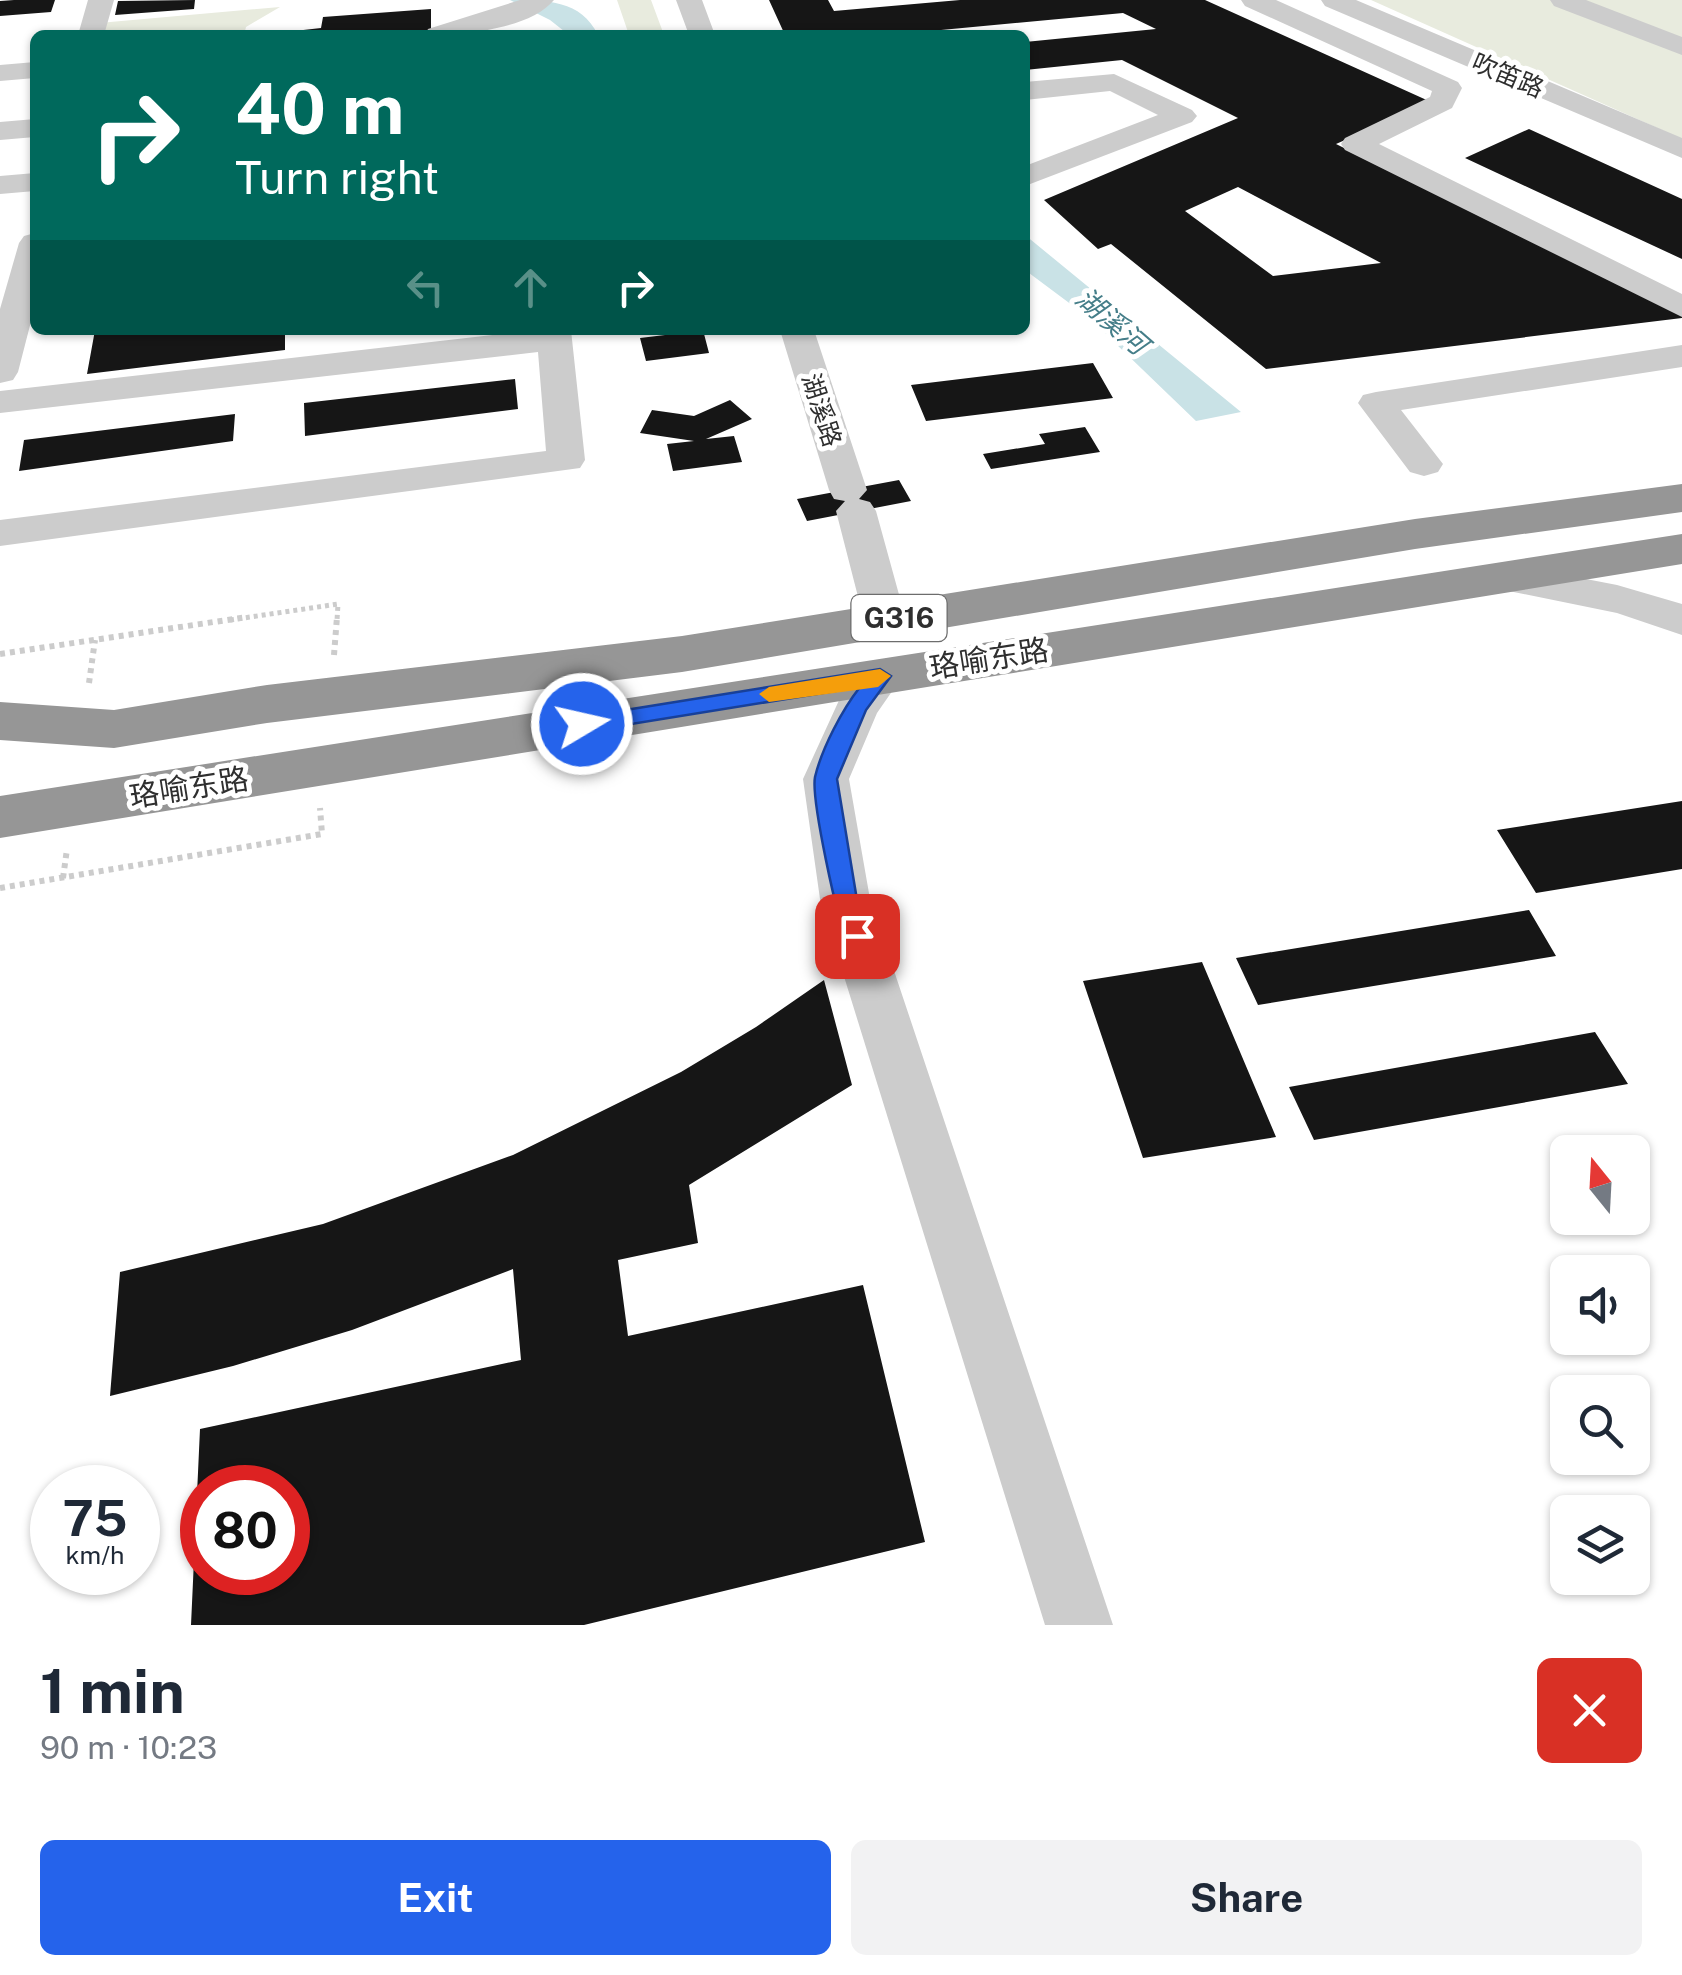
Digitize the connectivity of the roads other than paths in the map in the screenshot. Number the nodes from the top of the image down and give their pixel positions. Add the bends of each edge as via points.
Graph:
1 (101, 0) edge
2 (448, 0) edge
3 (541, 0) edge
4 (689, 0) edge
5 (1254, 0) edge
6 (1334, 0) edge
7 (1563, 0) edge
8 (499, 18) junction
9 (92, 30) edge
10 (456, 30) edge
11 (700, 30) edge
12 (1682, 47) edge
13 (30, 70) edge
14 (0, 73) edge
15 (1030, 90) edge
16 (30, 128) edge
17 (0, 131) edge
18 (1682, 149) edge
19 (1030, 175) edge
20 (30, 182) edge
21 (0, 185) edge
22 (21, 257) edge
23 (1682, 307) edge
24 (5, 334) edge
25 (554, 335) edge
26 (799, 335) edge
27 (1682, 356) edge
28 (0, 372) edge
29 (0, 402) edge
30 (1424, 464) dead end
31 (1682, 498) edge
32 (0, 533) edge
33 (1682, 550) edge
34 (1504, 577) junction
35 (884, 620) junction
36 (1682, 620) edge
37 (880, 676) junction
38 (0, 721) edge
39 (0, 818) edge
40 (1080, 1625) edge

1 - 9 street
2 - 8 street
3 - 8 street
4 - 11 street
5 - 23 street via 1448,88 1442,102 1356,144
6 - 18 street, 吹笛路
7 - 12 street
8 - 10 street
13 - 14 street
15 - 19 street via 1114,82 1182,116
16 - 17 street
20 - 21 street
22 - 24 street
24 - 28 street
25 - 29 street
25 - 32 street via 566,460
26 - 35 street, 湖溪路
27 - 30 street via 1376,403
31 - 35 highway, 珞喻东路 / G316
33 - 34 highway, 珞喻东路 / G316
34 - 36 street
34 - 37 highway, 珞喻东路 / G316
35 - 38 highway, 珞喻东路 / G316 via 682,654 114,729
37 - 39 highway, 珞喻东路 / G316
37 - 40 street via 856,707 826,779 845,900

